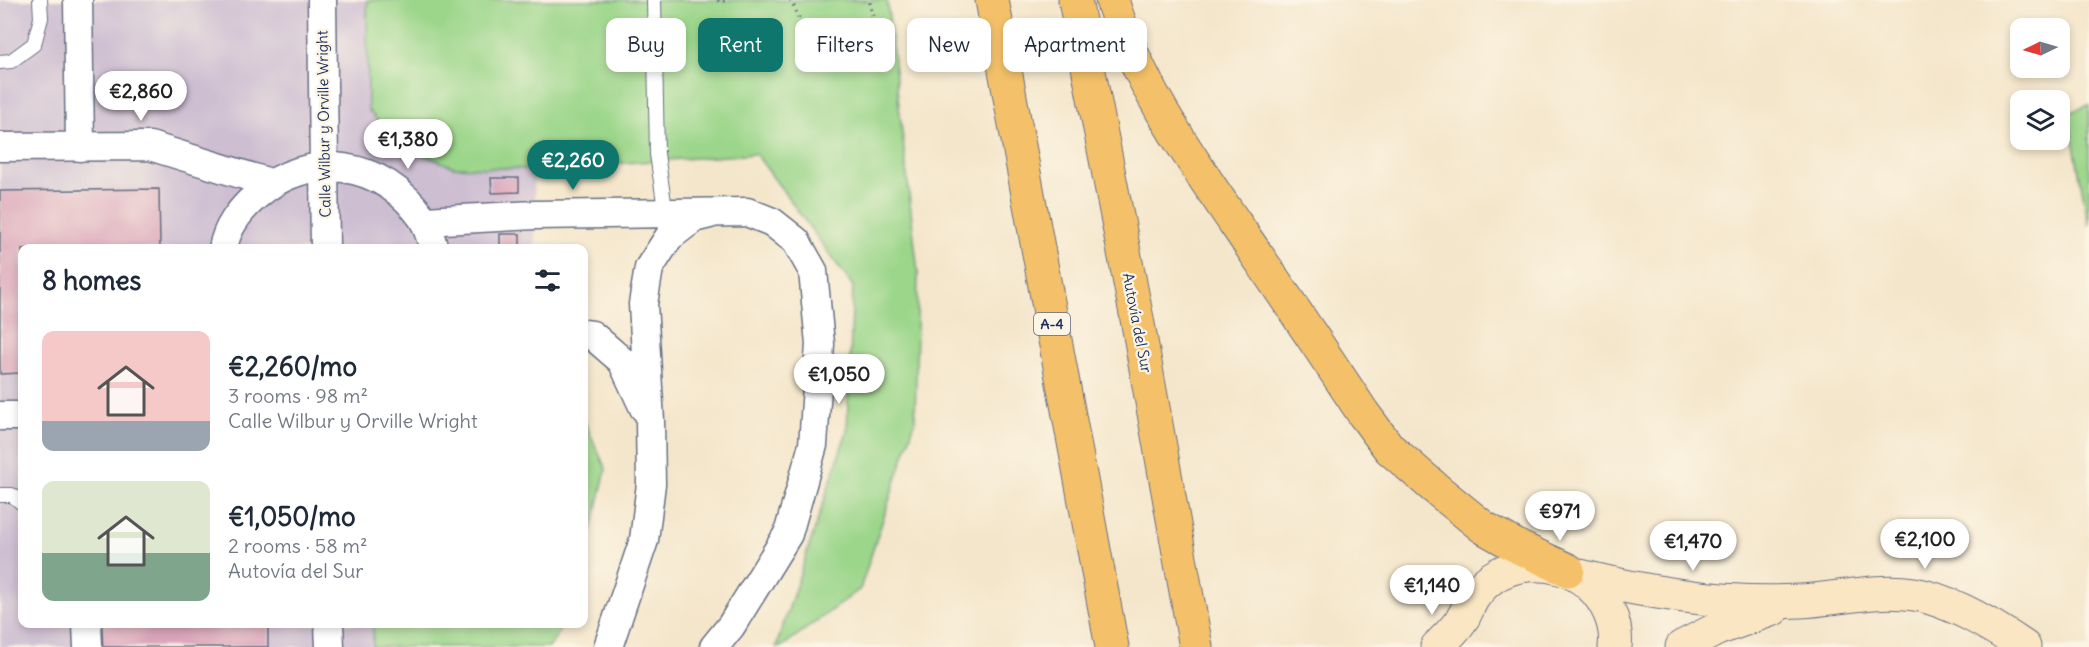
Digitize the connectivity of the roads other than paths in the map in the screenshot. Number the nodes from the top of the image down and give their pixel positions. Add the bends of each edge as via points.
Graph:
1 (40, 0) edge
2 (78, 0) edge
3 (322, 0) edge
4 (654, 0) edge
5 (992, 0) edge
6 (1075, 0) edge
7 (1112, 0) edge
8 (0, 62) edge
9 (0, 147) edge
10 (80, 147) junction
11 (324, 166) junction
12 (270, 183) junction
13 (424, 221) junction
14 (667, 224) junction
15 (224, 244) edge
16 (325, 244) edge
17 (432, 244) edge
18 (588, 334) edge
19 (0, 416) edge
20 (18, 416) edge
21 (650, 421) junction
22 (0, 495) edge
23 (18, 500) edge
24 (1574, 573) junction
25 (1801, 602) junction
26 (87, 628) edge
27 (329, 628) edge
28 (1462, 632) edge
29 (88, 647) edge
30 (330, 647) edge
31 (609, 647) edge
32 (714, 647) edge
33 (1112, 647) edge
34 (1196, 647) edge
35 (1437, 647) edge
36 (1615, 647) edge
37 (1682, 647) edge
38 (2024, 647) edge

1 - 8 lane via 41,18 34,44 11,61
2 - 10 street
3 - 11 street, Calle Wilbur y Orville Wright
4 - 14 lane via 657,154
5 - 33 highway, A-4
6 - 34 highway, Autovía del Sur
7 - 24 highway via 1121,29 1175,136 1389,448 1483,527
9 - 10 street
10 - 12 street via 150,146
11 - 12 street via 296,171
11 - 13 street via 354,169 381,180 405,197
11 - 16 street, Calle Wilbur y Orville Wright
12 - 15 street via 242,208
13 - 14 street via 535,215
13 - 17 street
14 - 21 street via 649,268 644,304
14 - 32 street via 723,211 747,212 771,222 796,241 813,271 820,344 813,445 788,534
18 - 21 street via 622,361
19 - 20 street
21 - 31 street via 651,484 644,540
22 - 23 lane via 12,495
24 - 25 main road via 1665,594
24 - 28 main road via 1543,564 1518,566 1494,577 1475,594
24 - 36 main road via 1599,593 1611,615
25 - 37 main road via 1758,613
25 - 38 main road via 1881,593 1915,594 1961,610
26 - 29 street
27 - 30 street
28 - 35 main road via 1452,632

